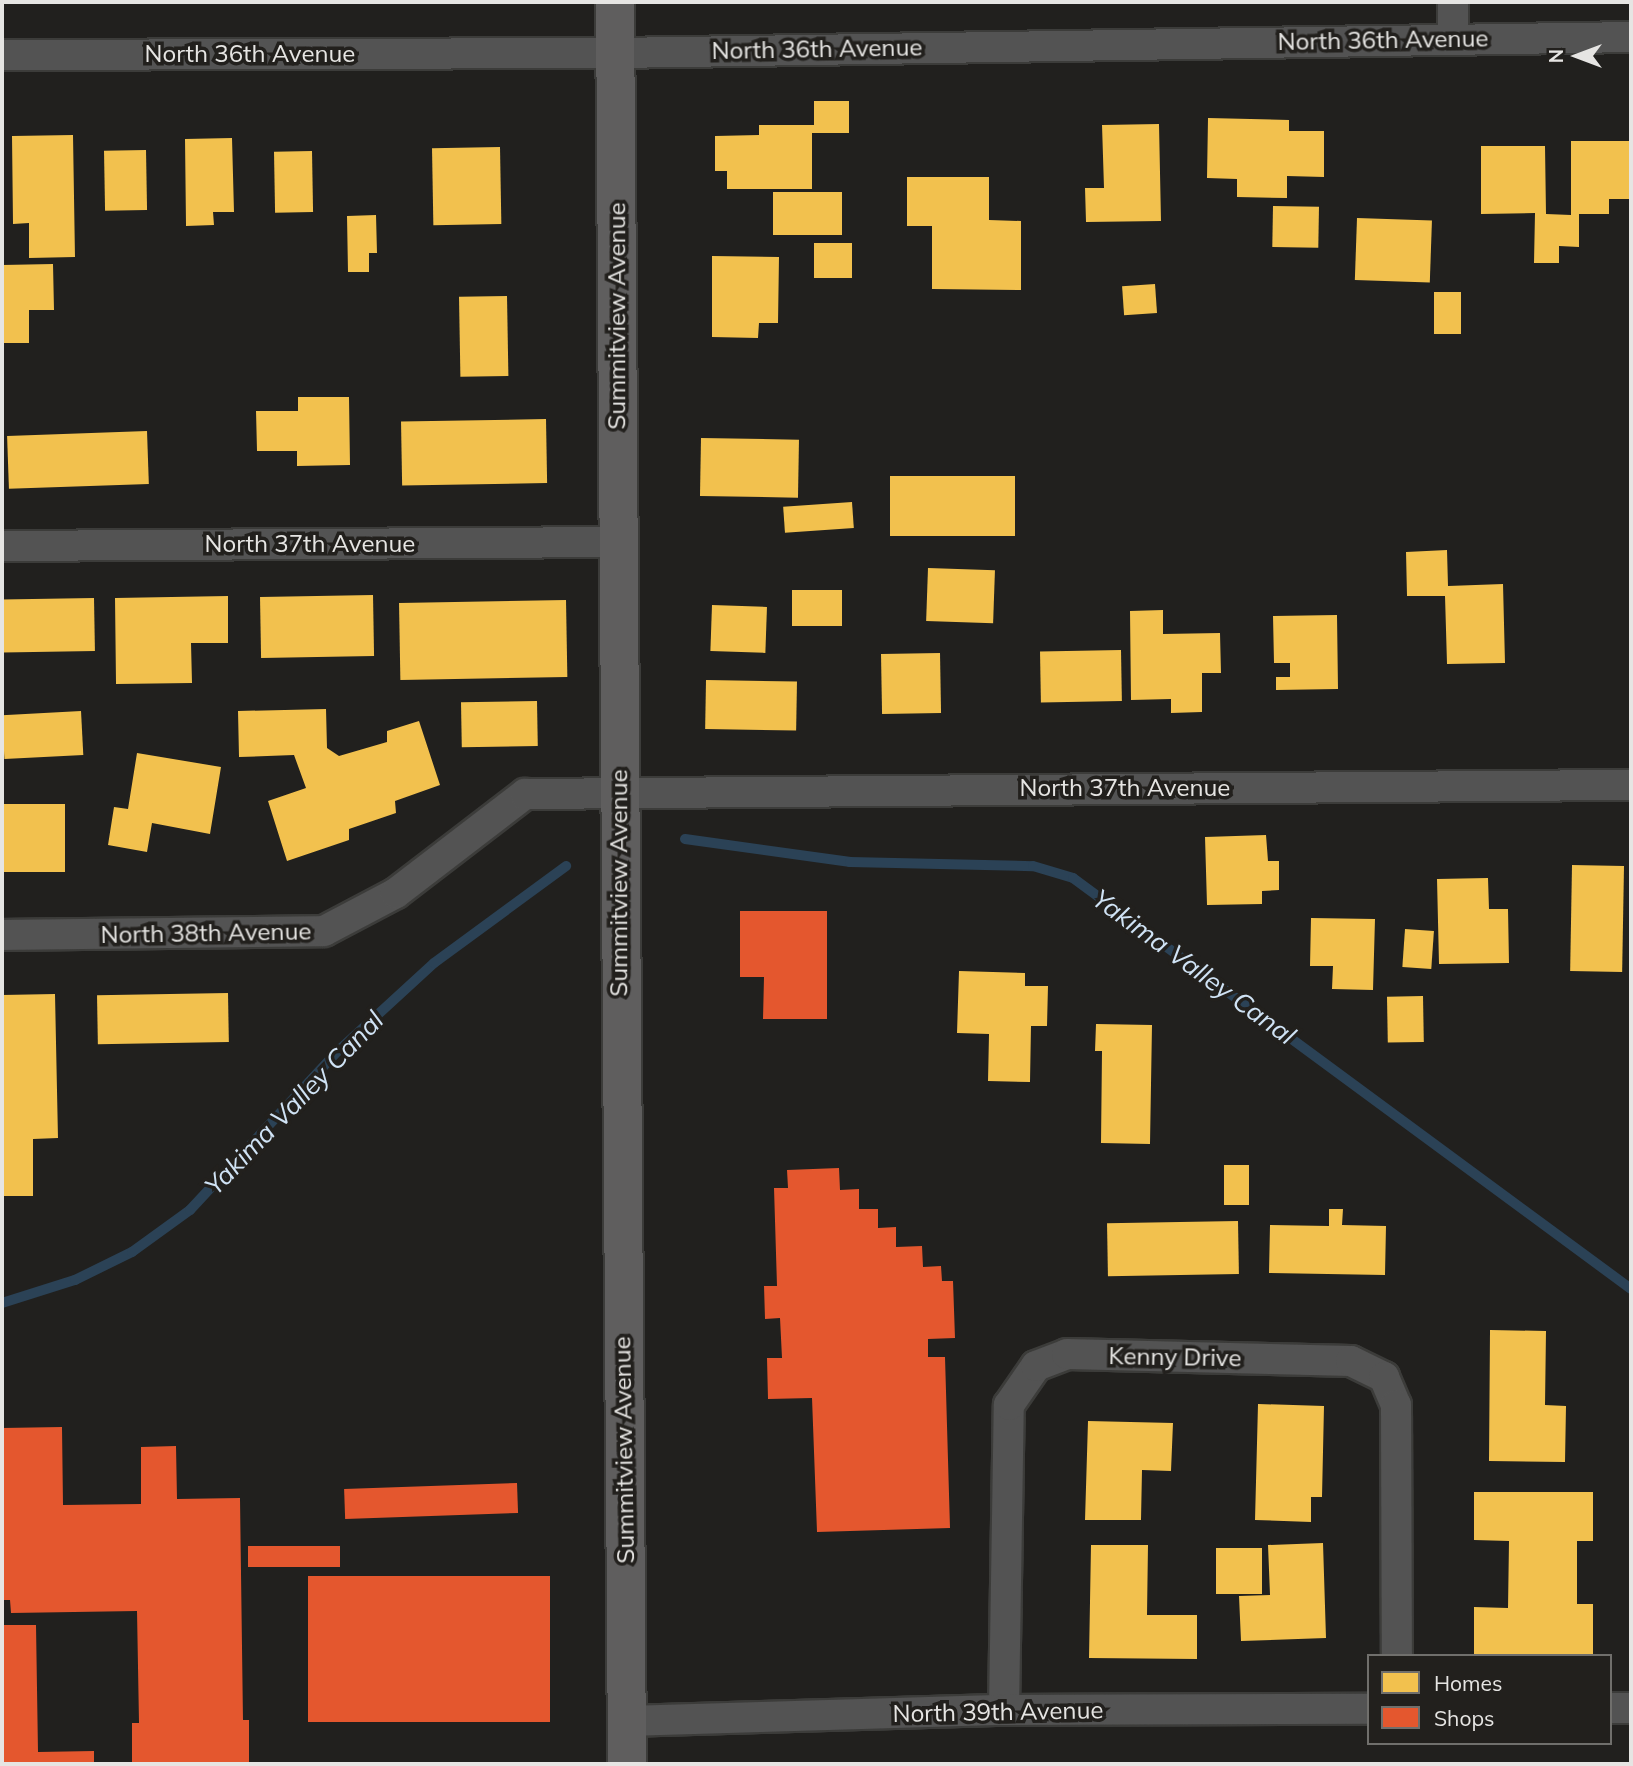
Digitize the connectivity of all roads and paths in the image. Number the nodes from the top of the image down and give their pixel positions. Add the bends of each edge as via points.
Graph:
1 (615, 2) edge
2 (1453, 2) edge
3 (1631, 37) edge
4 (1453, 39) junction
5 (616, 52) junction
6 (2, 55) edge
7 (619, 542) junction
8 (2, 546) edge
9 (1631, 785) edge
10 (618, 791) junction
11 (2, 935) edge
12 (1396, 1654) edge
13 (1612, 1708) edge
14 (1631, 1708) edge
15 (1367, 1709) edge
16 (1004, 1710) junction
17 (627, 1721) junction
18 (627, 1764) edge

1 - 5 main road, Summitview Avenue
2 - 4 street
3 - 4 street, North 36th Avenue
4 - 5 street, North 36th Avenue
5 - 6 street, North 36th Avenue
5 - 7 main road, Summitview Avenue
7 - 8 street, North 37th Avenue
7 - 10 main road, Summitview Avenue
9 - 10 street, North 37th Avenue
10 - 11 street, North 38th Avenue via 525,794 396,893 324,932
10 - 17 main road, Summitview Avenue
12 - 16 street, Kenny Drive via 1396,1405 1384,1377 1351,1361 1067,1354 1036,1366 1009,1405
13 - 14 street
15 - 16 street, North 39th Avenue
16 - 17 street, North 39th Avenue
17 - 18 main road, Summitview Avenue

